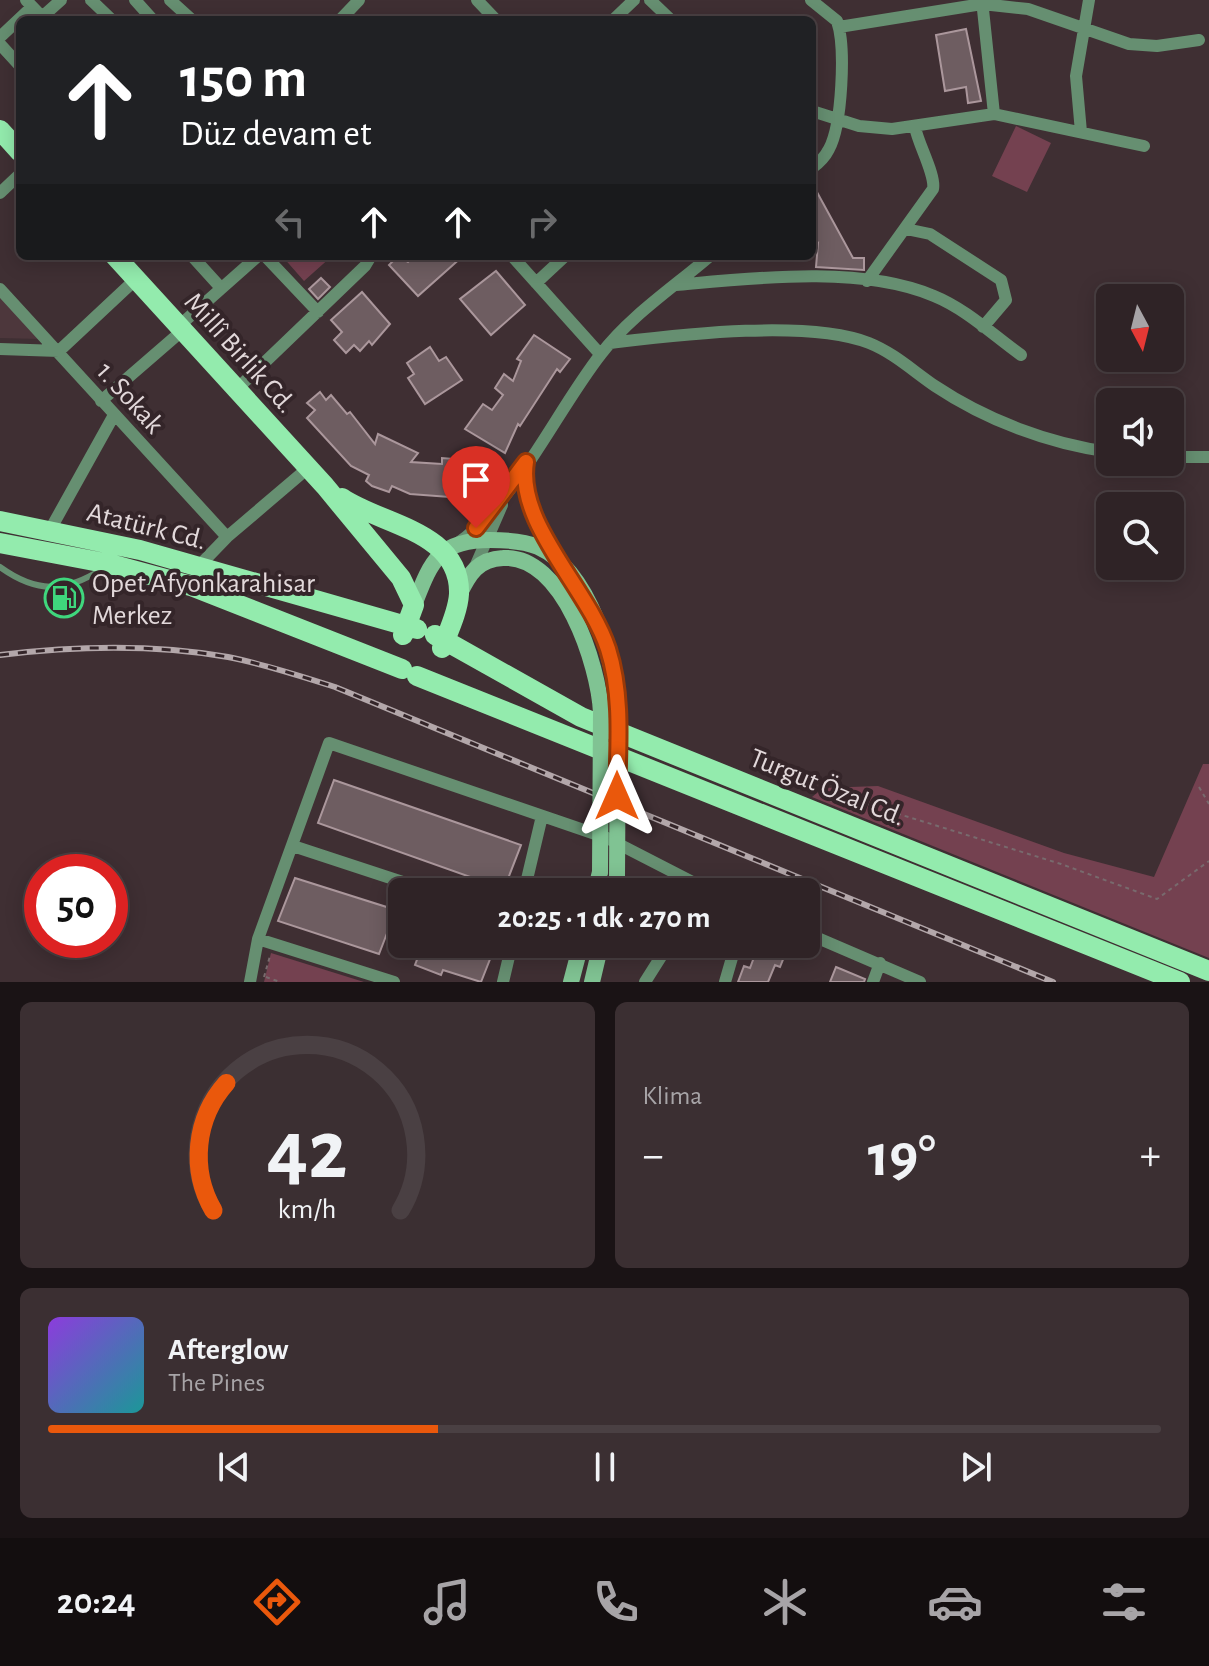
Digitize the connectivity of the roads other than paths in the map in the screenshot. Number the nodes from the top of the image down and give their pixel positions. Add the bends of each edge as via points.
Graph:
1 (61, 0) edge
2 (91, 0) edge
3 (135, 0) edge
4 (170, 0) edge
5 (359, 0) edge
6 (477, 0) edge
7 (634, 0) edge
8 (650, 0) edge
9 (811, 0) edge
10 (1089, 0) edge
11 (982, 2) edge
12 (1029, 4) edge
13 (46, 16) edge
14 (108, 16) edge
15 (149, 16) edge
16 (188, 16) edge
17 (344, 16) edge
18 (492, 16) edge
19 (617, 16) edge
20 (667, 16) edge
21 (16, 18) edge
22 (839, 27) junction
23 (1083, 29) junction
24 (0, 37) edge
25 (1199, 40) dead end
26 (0, 44) edge
27 (16, 62) edge
28 (816, 112) edge
29 (994, 114) junction
30 (837, 120) junction
31 (915, 127) junction
32 (0, 130) edge
33 (1081, 132) junction
34 (1144, 146) dead end
35 (16, 148) edge
36 (816, 164) edge
37 (16, 178) edge
38 (0, 193) edge
39 (906, 229) junction
40 (119, 260) edge
41 (196, 260) edge
42 (253, 260) edge
43 (269, 260) edge
44 (369, 260) edge
45 (516, 260) edge
46 (561, 260) edge
47 (705, 260) edge
48 (136, 279) junction
49 (867, 281) junction
50 (536, 283) junction
51 (676, 285) junction
52 (221, 288) junction
53 (0, 289) edge
54 (318, 312) junction
55 (983, 327) junction
56 (181, 328) junction
57 (610, 343) junction
58 (0, 349) edge
59 (59, 351) junction
60 (600, 354) junction
61 (1021, 355) dead end
62 (237, 389) junction
63 (101, 401) junction
64 (114, 415) junction
65 (1096, 448) edge
66 (1184, 457) edge
67 (1209, 457) edge
68 (526, 462) junction
69 (308, 468) junction
70 (325, 486) junction
71 (0, 521) edge
72 (50, 530) junction
73 (227, 537) junction
74 (0, 543) edge
75 (484, 543) junction
76 (450, 547) junction
77 (110, 564) junction
78 (563, 565) junction
79 (199, 566) junction
80 (0, 567) edge
81 (458, 598) junction
82 (414, 605) junction
83 (425, 636) junction
84 (498, 671) junction
85 (410, 672) junction
86 (610, 714) junction
87 (542, 816) junction
88 (293, 846) junction
89 (390, 878) edge
90 (527, 878) edge
91 (598, 878) edge
92 (616, 878) edge
93 (685, 878) edge
94 (258, 939) junction
95 (820, 939) edge
96 (509, 958) edge
97 (577, 958) edge
98 (598, 958) edge
99 (660, 958) edge
100 (732, 958) edge
101 (880, 963) junction
102 (1209, 971) edge
103 (250, 982) edge
104 (394, 982) edge
105 (503, 982) edge
106 (571, 982) edge
107 (592, 982) edge
108 (645, 982) edge
109 (725, 982) edge
110 (873, 982) edge
111 (920, 982) edge
112 (1180, 982) edge

1 - 13 street
2 - 14 street
3 - 15 street
4 - 16 street
5 - 17 street
6 - 18 street
7 - 19 street
8 - 20 street
9 - 22 street
10 - 23 street
11 - 12 street
11 - 22 street
11 - 29 street
12 - 23 street
21 - 24 street
22 - 30 street
23 - 25 street via 1129,44
23 - 33 street via 1076,76
26 - 27 street
28 - 30 street
29 - 31 street
29 - 33 street
30 - 31 street via 880,129
30 - 36 street via 831,147
31 - 39 street via 935,182
32 - 35 main road
33 - 34 street
37 - 38 street
39 - 49 street
39 - 55 street via 930,234 1001,280 1006,300
40 - 48 main road, Millî Birlik Cd.
41 - 52 street
42 - 52 street
43 - 54 street
44 - 54 street
45 - 50 street
46 - 50 street
47 - 51 street
48 - 56 main road, Millî Birlik Cd.
48 - 59 street
49 - 51 street via 779,276
49 - 55 street via 935,296
50 - 60 street
51 - 57 street
52 - 56 street
53 - 59 street, 1. Sokak
54 - 62 street
55 - 61 street
56 - 62 main road, Millî Birlik Cd.
56 - 63 street
57 - 60 street
57 - 65 street via 717,333 840,336 894,355 936,386 1005,423
58 - 59 street
59 - 63 street, 1. Sokak
60 - 68 street
62 - 69 main road, Millî Birlik Cd.
63 - 64 street, 1. Sokak
64 - 72 street
64 - 73 street, 1. Sokak
66 - 67 street
68 - 75 street
68 - 78 street via 528,503
69 - 70 main road, Millî Birlik Cd.
69 - 73 street
70 - 76 main road, Millî Birlik Cd. via 355,507
70 - 82 main road, Millî Birlik Cd. via 401,578
71 - 72 main road, Atatürk Cd.
72 - 79 main road, Atatürk Cd.
73 - 79 street
74 - 77 main road, Atatürk Cd.
75 - 76 main road
75 - 78 main road via 529,544
75 - 81 main road
75 - 86 main road via 532,564 558,593 589,648
76 - 81 main road
76 - 82 main road via 428,572
77 - 80 lane via 60,589 21,582
77 - 85 main road, Atatürk Cd. via 191,586
78 - 86 main road via 592,611 607,648
79 - 83 main road, Atatürk Cd.
81 - 83 main road
81 - 84 main road via 468,636
82 - 83 main road
83 - 84 main road, Turgut Özal Cd.
83 - 85 main road via 396,655
83 - 85 main road via 438,667 425,676
84 - 102 main road, Turgut Özal Cd. via 581,717
85 - 112 main road, Turgut Özal Cd.
86 - 91 main road, bridge
86 - 92 main road, bridge
87 - 88 street via 329,743
87 - 90 street
87 - 93 street via 607,838
88 - 89 street
88 - 94 street
94 - 103 street
94 - 104 street
95 - 101 street
96 - 105 street
97 - 106 main road
98 - 107 main road
99 - 108 street
100 - 109 street
101 - 110 street
101 - 111 street

